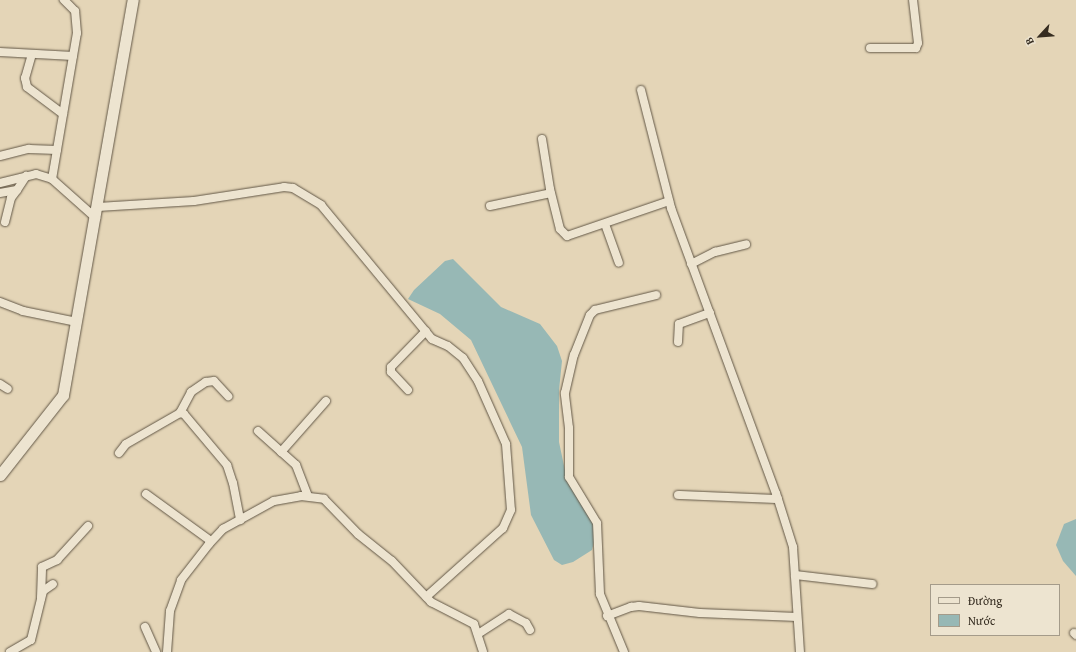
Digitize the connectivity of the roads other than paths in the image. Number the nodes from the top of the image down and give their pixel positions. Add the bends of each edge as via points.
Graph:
1 (64, 0) edge
2 (133, 0) edge
3 (913, 0) edge
4 (870, 48) dead end
5 (0, 52) edge
6 (32, 54) junction
7 (73, 56) junction
8 (641, 90) dead end
9 (63, 114) junction
10 (542, 139) dead end
11 (57, 150) junction
12 (0, 156) edge
13 (26, 176) junction
14 (52, 179) junction
15 (0, 183) edge
16 (16, 190) junction
17 (0, 192) edge
18 (551, 193) junction
19 (669, 201) junction
20 (490, 206) dead end
21 (98, 207) junction
22 (96, 218) junction
23 (5, 222) dead end
24 (605, 224) junction
25 (746, 244) dead end
26 (619, 263) dead end
27 (691, 264) junction
28 (656, 295) dead end
29 (0, 302) edge
30 (710, 313) junction
31 (77, 322) junction
32 (426, 331) junction
33 (678, 342) dead end
34 (0, 384) edge
35 (8, 389) dead end
36 (408, 390) dead end
37 (228, 396) dead end
38 (326, 401) dead end
39 (180, 413) junction
40 (258, 431) dead end
41 (119, 452) dead end
42 (281, 452) junction
43 (0, 475) edge
44 (146, 494) dead end
45 (678, 495) dead end
46 (308, 496) junction
47 (778, 499) junction
48 (240, 520) junction
49 (88, 526) dead end
50 (212, 541) junction
51 (795, 575) junction
52 (53, 584) dead end
53 (872, 584) dead end
54 (426, 597) junction
55 (41, 598) junction
56 (607, 616) junction
57 (797, 616) junction
58 (145, 627) dead end
59 (530, 630) dead end
60 (478, 634) junction
61 (10, 652) edge
62 (156, 652) edge
63 (167, 652) edge
64 (483, 652) edge
65 (624, 652) edge
66 (800, 652) edge

1 - 7 street via 73,6 76,15
2 - 21 main road
3 - 4 street via 918,43 916,48
5 - 6 street
6 - 7 street
6 - 9 street via 25,78 27,88
7 - 9 street
8 - 19 street
9 - 11 street
10 - 18 street
11 - 12 street via 28,149
11 - 14 street
13 - 14 street via 36,174
13 - 15 street
13 - 16 street
14 - 22 street
16 - 17 street
16 - 23 street via 11,198
18 - 20 street
18 - 24 street via 560,229 567,236
19 - 24 street
19 - 27 street
21 - 22 main road
21 - 32 street via 194,200 284,187 293,188 321,205
22 - 31 main road
24 - 26 street
25 - 27 street via 716,252
27 - 30 street
28 - 56 street via 595,310 590,315 574,355 565,393 569,428 569,478 597,523 600,594
29 - 31 street via 23,312
30 - 33 street via 679,324
30 - 47 street
31 - 43 main road via 64,395
32 - 36 street via 391,367 391,372
32 - 54 street via 432,339 448,346 463,358 478,381 506,444 511,504 509,518 503,528
34 - 35 street
37 - 39 street via 214,381 206,382 191,392
38 - 42 street
39 - 41 street via 126,444
39 - 48 street via 197,427 227,465 234,483
40 - 42 street
42 - 46 street via 296,465
44 - 50 street
45 - 47 street
46 - 48 street via 274,500
46 - 54 street via 324,498 358,534 392,561
47 - 51 street via 793,547
48 - 50 street via 223,529
49 - 55 street via 57,560 42,567
50 - 63 street via 181,580 170,611
51 - 53 street
51 - 57 street
52 - 55 street via 43,590
54 - 60 street via 474,624
55 - 61 street via 31,640
56 - 57 street via 639,606 700,613
56 - 65 street
57 - 66 street
58 - 62 street
59 - 60 street via 526,623 509,614
60 - 64 street

